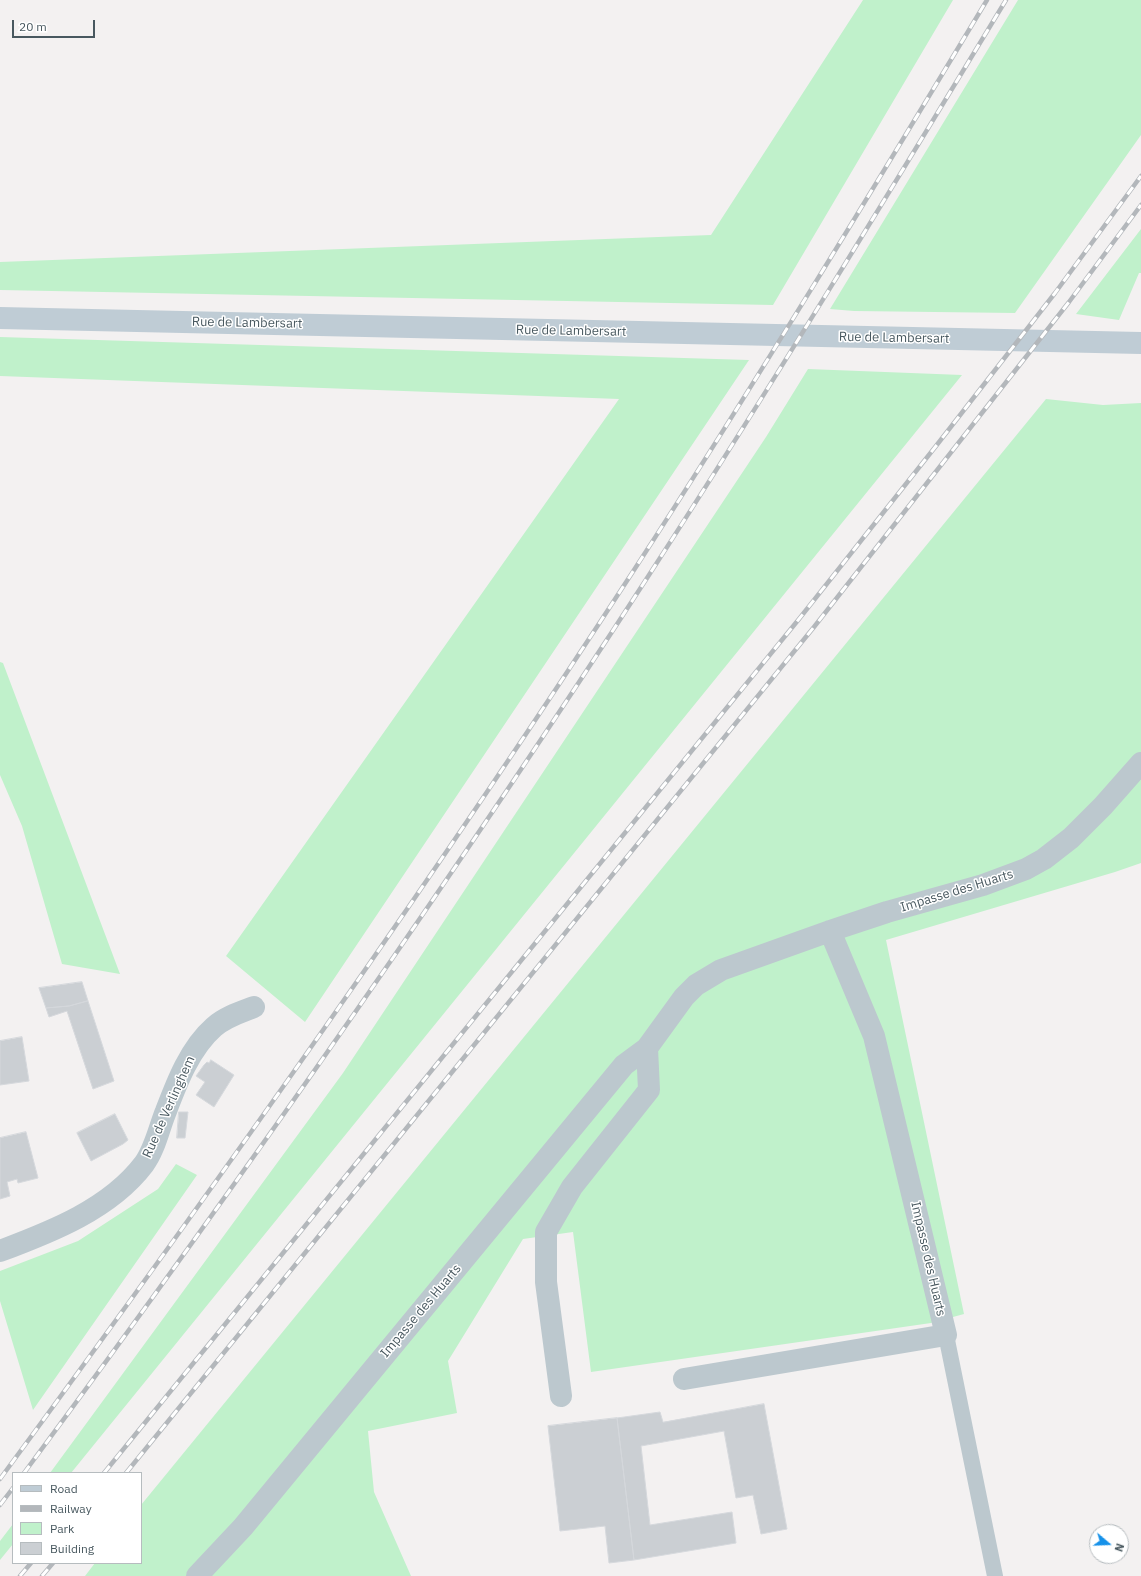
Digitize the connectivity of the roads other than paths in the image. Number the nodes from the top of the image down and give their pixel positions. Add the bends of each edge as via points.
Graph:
1 (0, 318) edge
2 (1141, 343) edge
3 (1141, 763) edge
4 (830, 931) junction
5 (254, 1007) dead end
6 (647, 1048) junction
7 (0, 1251) edge
8 (946, 1335) junction
9 (684, 1379) dead end
10 (561, 1396) dead end
11 (197, 1576) edge
12 (995, 1576) edge

1 - 2 main road, Rue de Lambersart
3 - 4 street, Impasse des Huarts via 1071,838 1026,869 983,885
4 - 6 street, Impasse des Huarts via 709,976 684,997
4 - 8 street, Impasse des Huarts via 874,1036
5 - 7 street, Rue de Verlinghem via 214,1026 198,1043 183,1070 145,1163 126,1185 73,1220
6 - 10 street via 649,1090 572,1187 546,1232 546,1282
6 - 11 street, Impasse des Huarts via 624,1065 243,1527
8 - 9 street, Impasse des Huarts
8 - 12 lane

